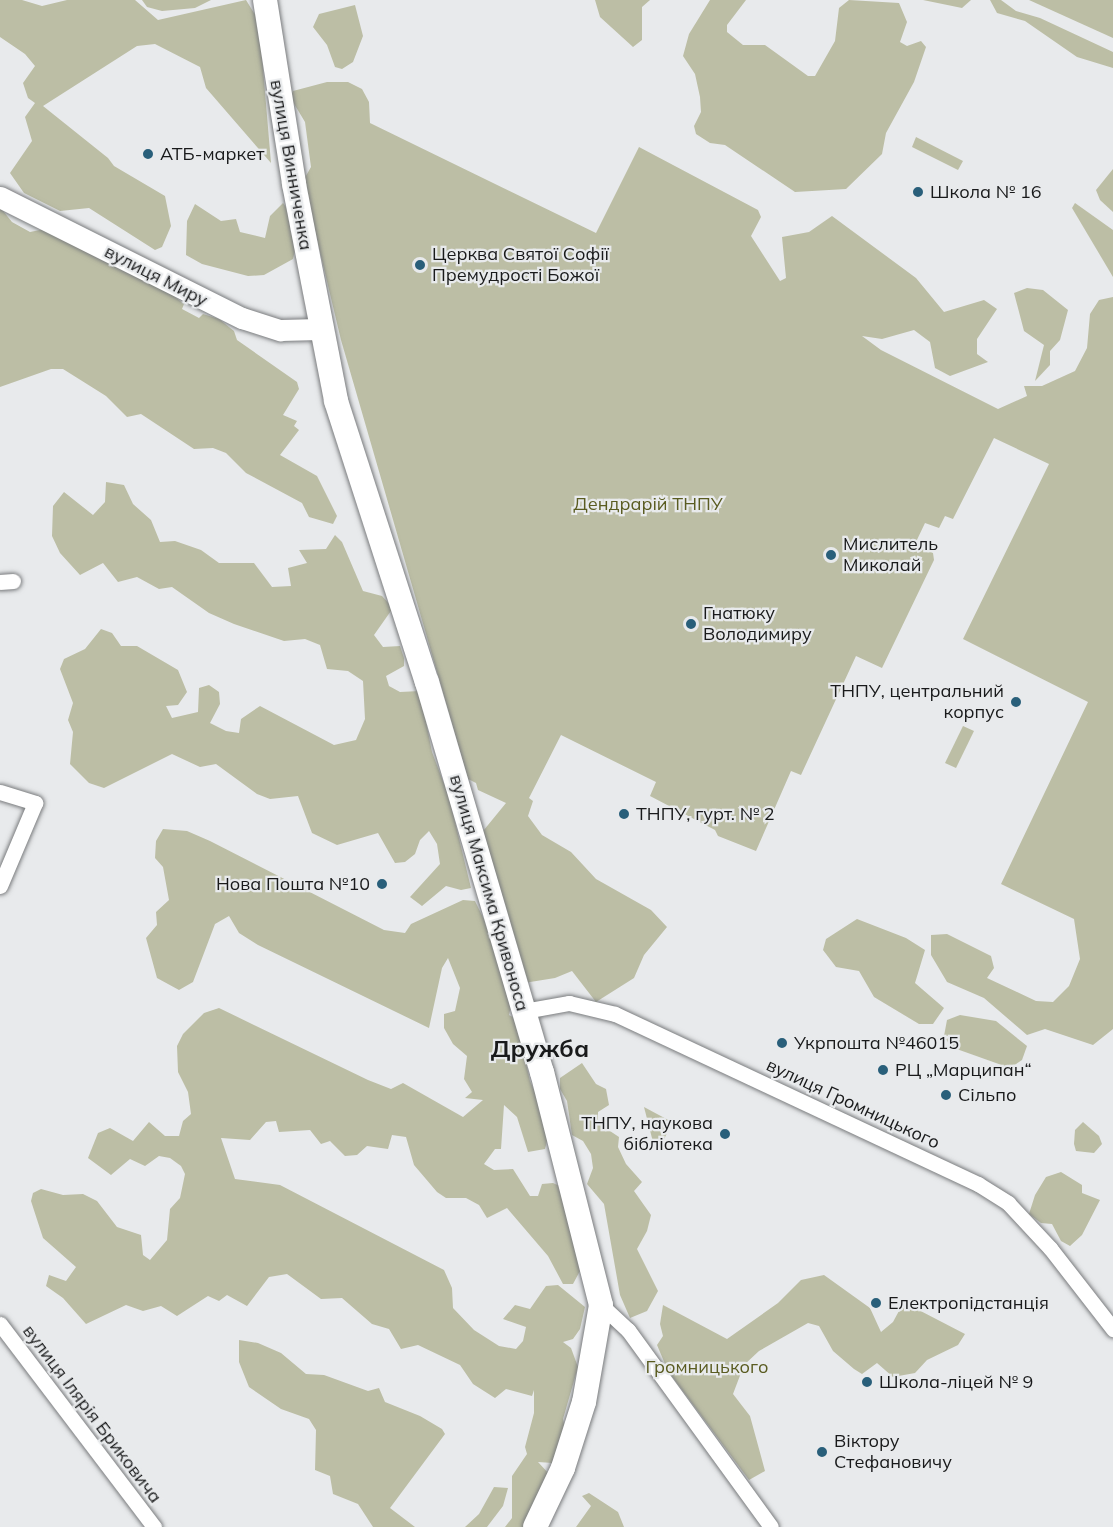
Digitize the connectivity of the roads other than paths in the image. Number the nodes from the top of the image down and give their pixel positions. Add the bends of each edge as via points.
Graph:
1 (265, 0) edge
2 (0, 196) edge
3 (320, 329) junction
4 (0, 792) edge
5 (0, 886) edge
6 (524, 1011) junction
7 (601, 1305) junction
8 (0, 1324) edge
9 (1113, 1329) edge
10 (154, 1527) edge
11 (536, 1527) edge
12 (771, 1527) edge

1 - 3 main road, вулиця Винниченка
2 - 3 main road, вулиця Миру via 242,318 280,330
3 - 6 main road, вулиця Максима Кривоноса via 350,448 427,682
4 - 5 street via 35,803
6 - 7 main road, вулиця Максима Кривоноса
6 - 9 street, вулиця Громницького via 569,1003 615,1014 978,1184 1015,1211
7 - 11 main road, вулиця Максима Кривоноса via 584,1402 563,1468
7 - 12 street via 628,1330
8 - 10 street, вулиця Ілярія Бриковича

